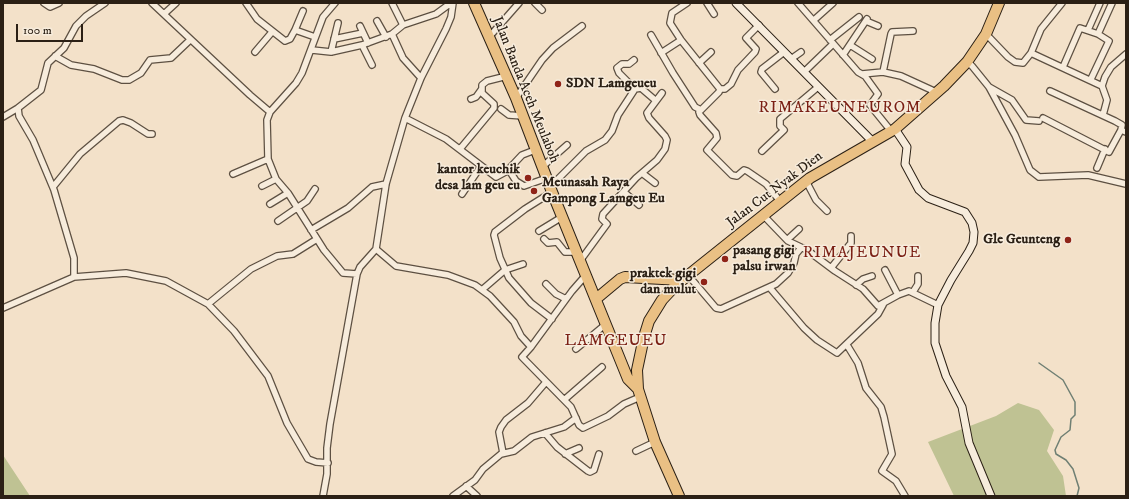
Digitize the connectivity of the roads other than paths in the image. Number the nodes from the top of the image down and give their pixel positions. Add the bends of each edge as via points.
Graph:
1 (44, 3) edge
2 (59, 3) edge
3 (105, 3) edge
4 (152, 3) edge
5 (176, 3) edge
6 (246, 3) edge
7 (335, 3) edge
8 (392, 3) edge
9 (452, 3) edge
10 (474, 3) edge
11 (519, 3) edge
12 (535, 3) edge
13 (687, 3) edge
14 (707, 3) edge
15 (736, 3) edge
16 (798, 3) edge
17 (833, 3) edge
18 (999, 3) edge
19 (1062, 3) edge
20 (1112, 3) edge
21 (1099, 5) edge
22 (542, 10) dead end
23 (303, 11) dead end
24 (1107, 12) junction
25 (164, 14) junction
26 (714, 14) dead end
27 (859, 17) dead end
28 (814, 20) junction
29 (377, 21) dead end
30 (338, 23) dead end
31 (402, 25) junction
32 (759, 25) junction
33 (360, 26) dead end
34 (582, 26) dead end
35 (878, 26) dead end
36 (295, 30) junction
37 (1088, 30) junction
38 (913, 31) dead end
39 (272, 32) junction
40 (363, 33) junction
41 (986, 34) junction
42 (1098, 34) junction
43 (651, 35) dead end
44 (389, 36) junction
45 (490, 36) junction
46 (315, 37) junction
47 (334, 39) junction
48 (190, 40) junction
49 (681, 40) junction
50 (832, 42) junction
51 (365, 44) junction
52 (850, 46) junction
53 (312, 50) junction
54 (255, 52) dead end
55 (331, 52) junction
56 (711, 52) dead end
57 (784, 52) junction
58 (801, 52) dead end
59 (661, 53) junction
60 (1031, 53) junction
61 (1126, 54) edge
62 (843, 55) junction
63 (55, 56) junction
64 (872, 58) dead end
65 (791, 59) junction
66 (634, 60) dead end
67 (967, 62) junction
68 (699, 64) junction
69 (372, 65) dead end
70 (1063, 67) junction
71 (804, 72) junction
72 (883, 72) junction
73 (862, 74) junction
74 (506, 76) junction
75 (421, 78) junction
76 (1091, 79) junction
77 (1102, 86) junction
78 (818, 87) junction
79 (989, 87) junction
80 (635, 89) junction
81 (720, 89) junction
82 (775, 89) dead end
83 (481, 90) junction
84 (1050, 91) dead end
85 (936, 92) junction
86 (662, 93) dead end
87 (516, 98) junction
88 (471, 99) dead end
89 (656, 100) junction
90 (18, 108) junction
91 (501, 109) dead end
92 (701, 110) junction
93 (270, 112) junction
94 (1103, 115) junction
95 (524, 116) junction
96 (3, 117) edge
97 (405, 118) junction
98 (893, 130) junction
99 (1124, 131) edge
100 (152, 134) dead end
101 (873, 142) junction
102 (567, 146) dead end
103 (460, 149) junction
104 (1105, 149) junction
105 (536, 150) junction
106 (762, 151) dead end
107 (268, 159) junction
108 (481, 166) junction
109 (542, 167) junction
110 (1097, 168) dead end
111 (507, 170) junction
112 (642, 173) junction
113 (232, 174) dead end
114 (276, 179) junction
115 (806, 181) junction
116 (655, 183) dead end
117 (386, 184) junction
118 (1126, 184) edge
119 (262, 186) dead end
120 (549, 186) junction
121 (53, 187) junction
122 (316, 189) dead end
123 (624, 192) junction
124 (288, 193) junction
125 (462, 194) dead end
126 (780, 202) junction
127 (270, 204) dead end
128 (639, 205) dead end
129 (296, 208) junction
130 (827, 212) dead end
131 (763, 215) junction
132 (562, 217) junction
133 (278, 221) dead end
134 (799, 229) dead end
135 (311, 230) junction
136 (538, 231) dead end
137 (851, 236) dead end
138 (317, 239) junction
139 (544, 239) dead end
140 (787, 240) junction
141 (801, 248) junction
142 (376, 249) junction
143 (578, 256) junction
144 (523, 264) dead end
145 (831, 268) junction
146 (505, 270) junction
147 (885, 270) dead end
148 (357, 274) junction
149 (586, 275) junction
150 (872, 276) dead end
151 (918, 276) dead end
152 (74, 277) junction
153 (684, 278) junction
154 (546, 284) dead end
155 (856, 285) junction
156 (770, 288) junction
157 (482, 289) junction
158 (913, 292) junction
159 (898, 295) junction
160 (566, 299) junction
161 (596, 299) junction
162 (208, 304) junction
163 (883, 305) junction
164 (938, 305) junction
165 (3, 308) edge
166 (552, 319) junction
167 (606, 324) junction
168 (847, 345) junction
169 (531, 347) junction
170 (576, 349) dead end
171 (602, 367) dead end
172 (546, 382) junction
173 (639, 393) junction
174 (564, 400) junction
175 (576, 418) junction
176 (545, 433) junction
177 (655, 442) junction
178 (578, 448) dead end
179 (636, 451) dead end
180 (503, 452) junction
181 (565, 454) junction
182 (599, 454) dead end
183 (328, 463) junction
184 (466, 486) junction
185 (323, 496) edge
186 (453, 496) edge
187 (477, 496) edge
188 (679, 496) edge
189 (905, 496) edge
190 (991, 496) edge

1 - 2 street via 50,7
3 - 63 street via 76,26 68,42
4 - 25 street
5 - 25 street
6 - 39 street via 257,19
7 - 46 street via 323,17
8 - 31 street
9 - 31 street via 436,14
9 - 75 street via 451,17
10 - 45 highway, Jalan Banda Aceh Meulaboh
11 - 45 street
12 - 22 street
13 - 49 street via 670,16 670,23
14 - 26 street
15 - 32 street
16 - 28 street
17 - 28 street
18 - 41 highway, Jalan Cut Nyak Dien
19 - 60 street via 1041,29
20 - 24 street
21 - 24 street
21 - 37 street
23 - 36 street
24 - 42 street
25 - 48 street
27 - 50 street
28 - 50 street
29 - 44 street
30 - 47 street
31 - 44 street
32 - 57 street
32 - 81 street via 746,38 756,49 755,52 738,70 731,84 725,89
33 - 40 street
34 - 87 street via 549,52
35 - 52 street via 867,20
36 - 39 street via 287,41
36 - 46 street
37 - 42 street
37 - 70 street via 1080,28
38 - 72 street via 892,32
39 - 54 street
40 - 47 street
40 - 51 street
41 - 60 street via 1015,62 1023,63
41 - 67 highway, Jalan Cut Nyak Dien
42 - 76 street via 1108,41
43 - 59 street
44 - 51 street
44 - 75 street via 403,58
45 - 74 highway, Jalan Banda Aceh Meulaboh
46 - 53 street
47 - 55 street
48 - 63 street via 172,58 154,58 148,61 141,73 129,80 71,65
48 - 93 street
49 - 59 street
49 - 68 street
50 - 62 street
50 - 71 street
51 - 55 street
51 - 69 street
52 - 62 street
52 - 64 street
53 - 55 street
53 - 93 street via 296,83
56 - 68 street
57 - 65 street
57 - 82 street via 761,72
58 - 65 street
59 - 92 street via 695,107
60 - 70 street
61 - 77 street via 1111,67
62 - 73 street
63 - 90 street via 46,67 41,90
65 - 71 street
66 - 80 street via 626,66 622,64 617,71
67 - 79 street
67 - 85 highway, Jalan Cut Nyak Dien
68 - 81 street
70 - 76 street
71 - 78 street
72 - 73 street
72 - 85 street via 907,78
73 - 98 street via 878,94 870,105
74 - 83 street via 487,81
74 - 87 highway, Jalan Banda Aceh Meulaboh
75 - 97 street
76 - 77 street
77 - 94 street via 1107,100
78 - 101 street
78 - 106 street via 780,119 780,126 784,130
79 - 104 street via 1012,100 1026,120 1041,120
79 - 118 street via 1015,135 1030,170 1039,177 1088,175
80 - 89 street via 640,88
80 - 120 street via 618,115 609,136 586,151
81 - 92 street
83 - 88 street
83 - 103 street via 494,104 494,108
84 - 94 street
85 - 98 highway, Jalan Cut Nyak Dien
86 - 89 street
87 - 95 highway, Jalan Banda Aceh Meulaboh
89 - 112 street via 647,113 667,140 663,154
90 - 96 street
90 - 121 street via 19,116 33,140
91 - 95 street via 509,115
92 - 126 street via 700,115 712,126 717,138 708,152 732,175 737,176 744,170 766,184
93 - 107 street via 267,120
94 - 99 street via 1122,125
95 - 105 highway, Jalan Banda Aceh Meulaboh
97 - 103 street via 446,138
97 - 117 street
98 - 101 highway, Jalan Cut Nyak Dien
98 - 164 street via 907,147 905,164 919,190 928,198 965,212 972,223 973,242
99 - 104 street via 1110,151
100 - 121 street via 131,123 118,121 80,154
101 - 115 highway, Jalan Cut Nyak Dien
102 - 109 street
103 - 108 street
104 - 110 street
105 - 109 highway, Jalan Banda Aceh Meulaboh
105 - 111 street via 522,156
107 - 113 street
107 - 114 street
108 - 111 street via 497,178
108 - 125 street
109 - 120 highway, Jalan Banda Aceh Meulaboh
111 - 120 street via 524,186
112 - 116 street
112 - 123 street
114 - 119 street
114 - 124 street
115 - 126 highway, Jalan Cut Nyak Dien
115 - 130 street via 816,200
117 - 135 street via 372,187 348,208
117 - 142 street
120 - 132 highway, Jalan Banda Aceh Meulaboh
120 - 146 street via 494,233
121 - 152 street via 74,258
122 - 129 street via 307,201
123 - 128 street
123 - 143 street via 603,214 602,218 607,224
124 - 127 street
124 - 129 street
126 - 131 highway, Jalan Cut Nyak Dien
129 - 133 street
129 - 135 street
131 - 140 street
131 - 153 highway, Jalan Cut Nyak Dien
132 - 136 street
132 - 143 highway, Jalan Banda Aceh Meulaboh
134 - 140 street
135 - 138 street
137 - 145 street via 851,243
138 - 148 street via 343,273
138 - 162 street via 293,254 277,256 251,269
139 - 143 street via 548,243 557,242 565,252
140 - 141 street
141 - 145 street
141 - 156 street via 788,273
142 - 148 street
142 - 157 street via 396,266 448,275
143 - 149 highway, Jalan Banda Aceh Meulaboh
144 - 146 street
145 - 155 street
146 - 157 street
146 - 166 street via 531,303
147 - 159 street
148 - 183 street via 330,424
149 - 160 street
149 - 161 highway, Jalan Banda Aceh Meulaboh
150 - 155 street
151 - 158 street via 919,281
152 - 162 street via 126,273 158,278
152 - 165 street
153 - 156 street via 718,310
153 - 161 highway via 625,277
153 - 173 highway, Jalan Cut Nyak Dien via 662,300 649,321 638,364
154 - 160 street
155 - 163 street via 863,289 876,305
156 - 168 street via 817,340 837,353
157 - 169 street via 514,322 521,336
158 - 159 street
158 - 164 street
159 - 163 street
160 - 166 street
161 - 167 highway, Jalan Banda Aceh Meulaboh
162 - 183 street via 234,331 268,376 287,423 308,458
163 - 168 street via 878,314
164 - 190 street via 935,344 946,376 962,407 969,443
166 - 169 street
167 - 170 street
167 - 173 highway, Jalan Banda Aceh Meulaboh via 628,379
168 - 189 street via 858,363 866,388 881,407 892,454 882,471 896,481
169 - 172 street via 522,357
171 - 174 street
172 - 174 street
172 - 180 street via 528,403 501,427 499,432
173 - 175 street via 608,416 585,428
173 - 177 highway, Jalan Banda Aceh Meulaboh
174 - 175 street
175 - 176 street via 564,427
176 - 180 street via 531,438 514,451
176 - 181 street
177 - 179 street
177 - 188 highway, Jalan Banda Aceh Meulaboh
178 - 181 street
180 - 184 street
181 - 182 street via 590,472 594,470
183 - 185 street
184 - 186 street
184 - 187 street

